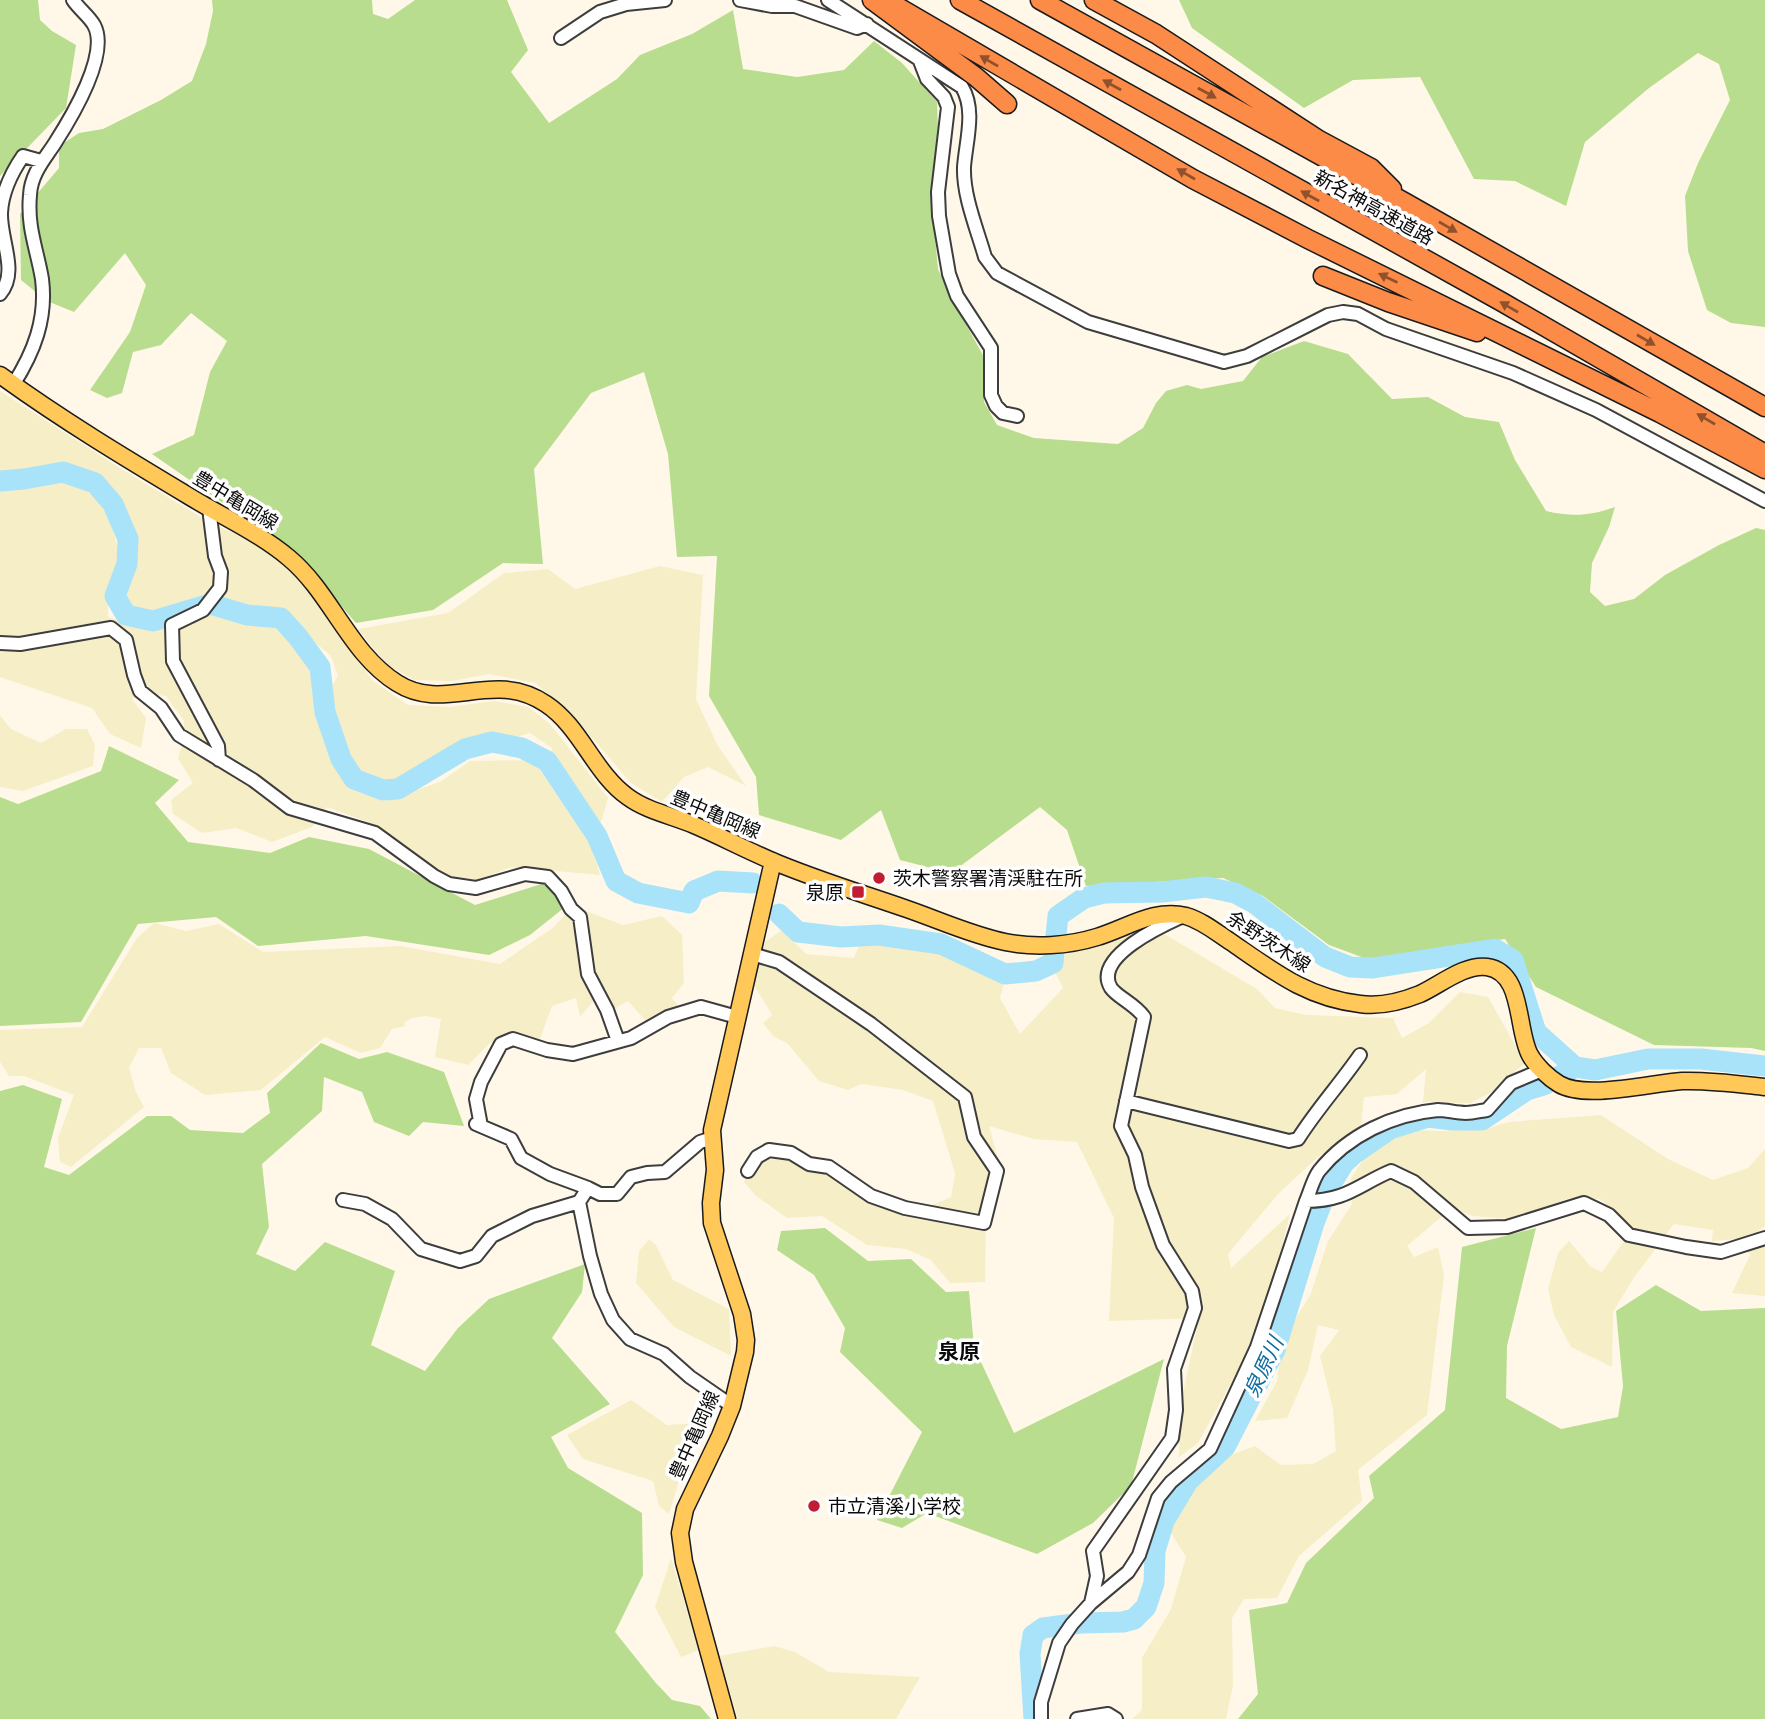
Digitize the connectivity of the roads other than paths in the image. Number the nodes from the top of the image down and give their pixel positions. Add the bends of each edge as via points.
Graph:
1 (73, 0) edge
2 (665, 0) edge
3 (740, 0) edge
4 (828, 0) edge
5 (872, 0) edge
6 (886, 0) edge
7 (960, 0) edge
8 (1040, 0) edge
9 (1094, 0) edge
10 (1109, 0) edge
11 (867, 24) junction
12 (1156, 34) junction
13 (561, 38) dead end
14 (920, 61) junction
15 (1007, 104) dead end
16 (41, 161) junction
17 (1406, 203) junction
18 (1323, 276) dead end
19 (0, 294) edge
20 (1559, 362) junction
21 (5, 380) edge
22 (1765, 407) edge
23 (1017, 416) dead end
24 (1765, 454) edge
25 (1765, 469) edge
26 (1765, 501) edge
27 (209, 508) junction
28 (0, 643) edge
29 (219, 760) junction
30 (773, 862) junction
31 (1184, 916) junction
32 (752, 954) junction
33 (737, 1017) junction
34 (618, 1041) junction
35 (1360, 1055) dead end
36 (1550, 1076) junction
37 (1765, 1087) edge
38 (1126, 1101) junction
39 (712, 1138) junction
40 (747, 1171) dead end
41 (588, 1188) junction
42 (343, 1200) dead end
43 (1306, 1201) junction
44 (579, 1202) junction
45 (1765, 1238) edge
46 (732, 1406) junction
47 (1091, 1603) junction
48 (727, 1719) edge
49 (1041, 1719) edge
50 (1077, 1719) edge
51 (1116, 1719) edge

1 - 16 street via 94,24 98,42 85,89
2 - 13 street via 600,12
3 - 11 street via 795,6 857,28
4 - 11 street
5 - 15 highway
20 -> 6 highway via 1204,185
24 -> 7 highway, 新名神高速道路
8 -> 17 highway, 新名神高速道路
9 - 12 highway
10 - 12 highway
11 - 14 street
12 - 17 highway via 1319,140 1371,168
14 - 23 street via 948,107 938,192 949,274 957,296 991,348 991,395 996,406
14 - 26 street via 962,87 968,96 966,187 989,266 1088,323 1224,362 1247,356 1328,315 1358,314 1596,410
16 - 19 street via 23,156 5,194 1,213 9,270 7,286
16 - 21 street via 30,192 30,229 44,310 28,362
17 -> 22 highway, 新名神高速道路
18 - 20 highway
20 - 25 highway
21 - 27 main road, 豊中亀岡線
27 - 29 street via 220,587 203,610 172,625 173,661 218,746
27 - 30 main road, 豊中亀岡線 via 291,559 364,653 396,683 434,696 500,688 544,702 563,717 629,799
28 - 29 street via 20,644 111,628 127,640 140,691 161,708 179,736
29 - 34 street via 290,807 375,834 449,884 476,888 525,874 548,877 580,917 588,974
30 - 31 main road, 余野茨木線 via 1007,942 1064,943 1093,938 1148,917
30 - 32 main road, 豊中亀岡線
31 - 36 main road, 余野茨木線 via 1207,926 1292,984 1353,1004 1396,1003 1467,971 1488,967 1511,984 1522,1035 1531,1056
31 - 38 street via 1127,947 1113,962 1108,977 1111,989 1144,1017
32 - 33 main road, 豊中亀岡線
32 - 40 street via 779,962 871,1024 965,1097 974,1137 997,1171 984,1223 882,1200 828,1167 809,1164 791,1153 769,1150
33 - 34 street via 701,1007
33 - 39 main road, 豊中亀岡線
34 - 41 street via 573,1055 513,1039 501,1044 476,1099 477,1124 511,1139 522,1158
35 - 38 street via 1298,1139 1289,1141
36 - 37 main road via 1582,1091 1680,1081
36 - 43 street via 1511,1083 1488,1110 1417,1114 1367,1131 1344,1146 1318,1173
38 - 47 street via 1121,1126 1135,1155 1163,1245 1192,1291 1195,1308 1174,1369 1172,1438 1093,1551 1097,1576
39 - 41 street via 699,1142 665,1172 631,1177 617,1194
39 - 46 main road, 豊中亀岡線 via 712,1223 746,1339
41 - 44 street
42 - 44 street via 365,1204 393,1219 421,1249 460,1261 476,1256 492,1236 533,1216
43 - 45 street via 1344,1196 1391,1171 1414,1182 1468,1228 1507,1227 1584,1203 1609,1215 1629,1235 1686,1247 1721,1252
43 - 47 street via 1257,1347 1210,1449 1158,1498 1139,1555 1128,1572
44 - 46 street via 590,1256 613,1320 630,1339 664,1354
46 - 48 main road, 豊中亀岡線 via 685,1508 680,1533
47 - 49 street via 1059,1643 1041,1702
50 - 51 street via 1108,1714

